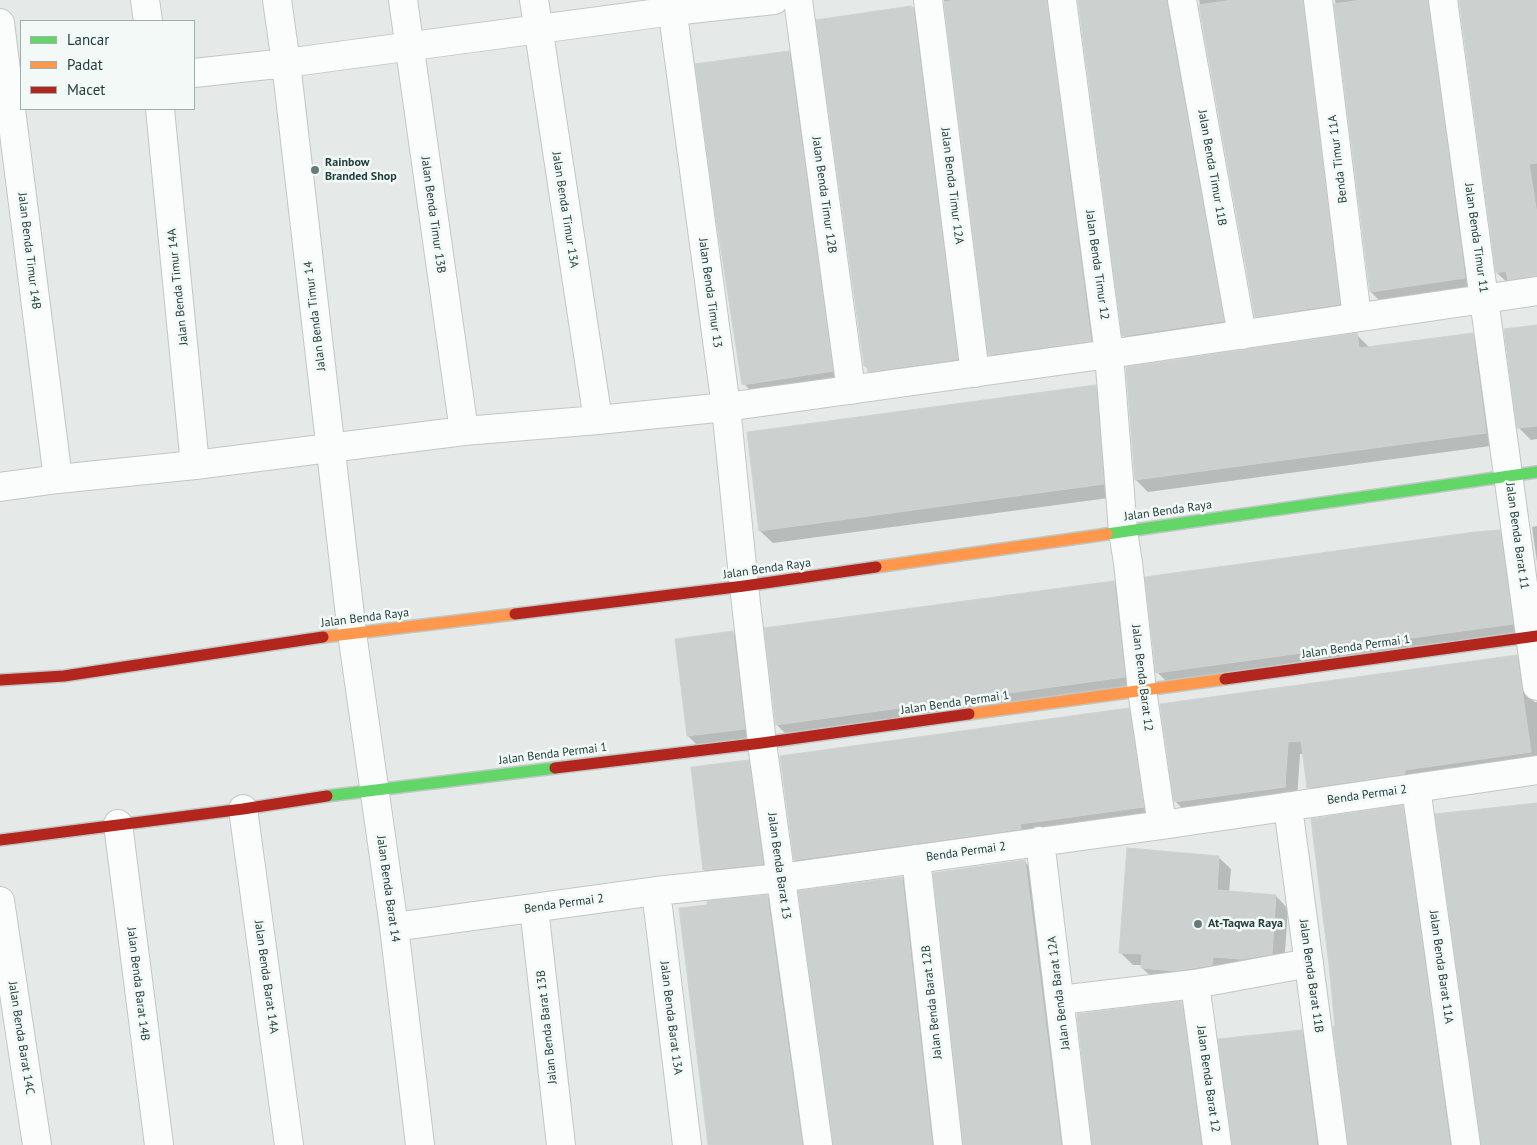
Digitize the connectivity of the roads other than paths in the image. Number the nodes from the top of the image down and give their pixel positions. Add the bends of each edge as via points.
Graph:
1 (145, 0) edge
2 (277, 0) edge
3 (403, 0) edge
4 (534, 0) edge
5 (774, 0) edge
6 (798, 0) edge
7 (928, 0) edge
8 (1062, 0) edge
9 (1182, 0) edge
10 (1318, 0) edge
11 (1443, 0) edge
12 (672, 6) edge
13 (148, 20) edge
14 (0, 23) edge
15 (538, 29) junction
16 (409, 46) junction
17 (286, 63) junction
18 (195, 73) edge
19 (10, 95) edge
20 (160, 110) edge
21 (1537, 291) edge
22 (1484, 299) junction
23 (1357, 317) junction
24 (1242, 335) junction
25 (1109, 354) junction
26 (975, 373) junction
27 (851, 390) junction
28 (726, 407) junction
29 (598, 420) junction
30 (464, 431) junction
31 (330, 447) junction
32 (195, 465) junction
33 (1537, 472) edge
34 (1509, 476) junction
35 (58, 479) junction
36 (0, 487) edge
37 (1123, 531) junction
38 (744, 586) junction
39 (352, 633) junction
40 (1534, 636) edge
41 (0, 680) edge
42 (1537, 686) edge
43 (1142, 690) junction
44 (762, 743) junction
45 (1537, 770) edge
46 (1416, 788) junction
47 (375, 790) junction
48 (1288, 807) junction
49 (243, 809) junction
50 (118, 824) junction
51 (1162, 825) junction
52 (0, 840) edge
53 (1040, 841) junction
54 (916, 859) junction
55 (780, 878) junction
56 (656, 891) junction
57 (0, 901) edge
58 (534, 908) junction
59 (394, 927) junction
60 (1309, 963) junction
61 (1195, 984) junction
62 (1060, 1000) junction
63 (37, 1145) edge
64 (159, 1145) edge
65 (289, 1145) edge
66 (420, 1145) edge
67 (561, 1145) edge
68 (687, 1145) edge
69 (818, 1145) edge
70 (948, 1145) edge
71 (1077, 1145) edge
72 (1217, 1145) edge
73 (1333, 1145) edge
74 (1466, 1145) edge

1 - 13 street
2 - 17 street, Jalan Benda Timur 14
3 - 16 street, Jalan Benda Timur 13B
4 - 15 street, Jalan Benda Timur 13A
5 - 12 street
6 - 27 street, Jalan Benda Timur 12B
7 - 26 street, Jalan Benda Timur 12A
8 - 25 street, Jalan Benda Timur 12
9 - 24 street, Jalan Benda Timur 11B
10 - 23 street, Benda Timur 11A
11 - 22 street, Jalan Benda Timur 11
12 - 15 street
12 - 28 street, Jalan Benda Timur 13
14 - 19 street, Jalan Benda Timur 14B
15 - 16 street
15 - 29 street, Jalan Benda Timur 13A
16 - 17 street
16 - 30 street, Jalan Benda Timur 13B
17 - 18 street
17 - 31 street, Jalan Benda Timur 14
19 - 35 street, Jalan Benda Timur 14B
20 - 32 street, Jalan Benda Timur 14A
21 - 22 street
22 - 23 street
22 - 34 street, Jalan Benda Timur 11
23 - 24 street
24 - 25 street
25 - 26 street
25 - 37 street, Jalan Benda Timur 12
26 - 27 street
27 - 28 street
28 - 29 street
28 - 38 street, Jalan Benda Timur 13
29 - 30 street
30 - 31 street
31 - 32 street
31 - 39 street, Jalan Benda Timur 14
32 - 35 street
33 - 34 street, Jalan Benda Raya
34 - 37 street, Jalan Benda Raya
34 - 40 street, Jalan Benda Barat 11
35 - 36 street
37 - 38 street, Jalan Benda Raya
37 - 43 street, Jalan Benda Barat 12
38 - 39 street, Jalan Benda Raya
38 - 44 street, Jalan Benda Barat 13
39 - 41 street, Jalan Benda Raya via 64,676
39 - 47 street, Jalan Benda Barat 14
40 - 42 street, Jalan Benda Barat 11
40 - 43 street, Jalan Benda Permai 1
43 - 44 street, Jalan Benda Permai 1
43 - 51 street, Jalan Benda Barat 12
44 - 47 street, Jalan Benda Permai 1
44 - 55 street, Jalan Benda Barat 13
45 - 46 street, Benda Permai 2
46 - 48 street, Benda Permai 2
46 - 74 street, Jalan Benda Barat 11A
47 - 49 street, Jalan Benda Permai 1
47 - 59 street, Jalan Benda Barat 14
48 - 51 street, Benda Permai 2
48 - 60 street, Jalan Benda Barat 11B
49 - 50 street, Jalan Benda Permai 1
49 - 65 street, Jalan Benda Barat 14A
50 - 52 street, Jalan Benda Permai 1
50 - 64 street, Jalan Benda Barat 14B
51 - 53 street, Benda Permai 2
53 - 54 street, Benda Permai 2
53 - 62 street, Jalan Benda Barat 12A
54 - 55 street, Benda Permai 2
54 - 70 street, Jalan Benda Barat 12B
55 - 56 street, Benda Permai 2
55 - 69 street, Jalan Benda Barat 13
56 - 58 street, Benda Permai 2
56 - 68 street, Jalan Benda Barat 13A
57 - 63 street, Jalan Benda Barat 14C
58 - 59 street, Benda Permai 2
58 - 67 street, Jalan Benda Barat 13B
59 - 66 street, Jalan Benda Barat 14
60 - 61 street
60 - 73 street, Jalan Benda Barat 11B
61 - 62 street
61 - 72 street, Jalan Benda Barat 12
62 - 71 street, Jalan Benda Barat 12A

